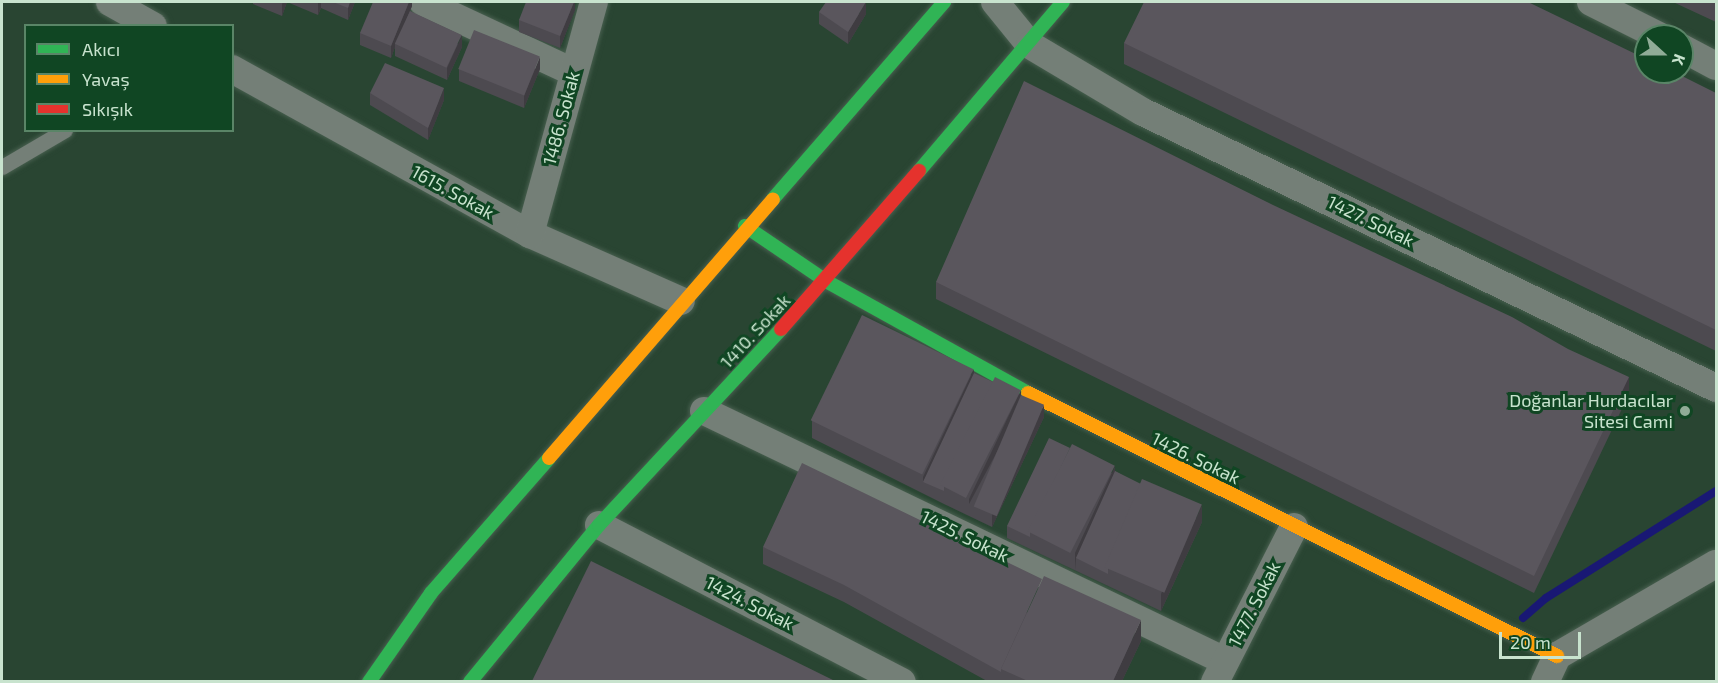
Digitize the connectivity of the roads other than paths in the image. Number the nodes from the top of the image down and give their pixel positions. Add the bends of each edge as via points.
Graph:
1 (110, 2) edge
2 (423, 2) edge
3 (594, 2) edge
4 (944, 2) edge
5 (995, 2) edge
6 (1063, 2) edge
7 (1592, 2) edge
8 (149, 24) edge
9 (1635, 24) edge
10 (1030, 45) junction
11 (1694, 54) edge
12 (1716, 66) edge
13 (234, 70) edge
14 (573, 72) junction
15 (62, 132) edge
16 (2, 167) edge
17 (745, 226) junction
18 (530, 234) junction
19 (826, 281) junction
20 (681, 301) junction
21 (1716, 388) edge
22 (704, 411) junction
23 (599, 525) junction
24 (1294, 526) junction
25 (1716, 564) edge
26 (1557, 656) junction
27 (1220, 671) edge
28 (369, 681) edge
29 (470, 681) edge
30 (902, 681) edge
31 (1545, 681) edge

1 - 8 street
2 - 14 street
3 - 14 street, 1486. Sokak
4 - 17 street
5 - 10 street
6 - 10 street, 1410. Sokak
7 - 9 street
10 - 19 street, 1410. Sokak
10 - 21 street, 1427. Sokak via 1143,112
11 - 12 street
13 - 18 street, 1615. Sokak
14 - 18 street, 1486. Sokak
15 - 16 lane
17 - 19 street
17 - 20 street
18 - 20 street, 1615. Sokak
19 - 22 street, 1410. Sokak
19 - 24 street, 1426. Sokak via 1054,408
20 - 28 street via 431,593
22 - 23 street, 1410. Sokak
22 - 27 street, 1425. Sokak
23 - 29 street, 1410. Sokak
23 - 30 street, 1424. Sokak
24 - 26 street, 1426. Sokak
24 - 27 street, 1477. Sokak
25 - 26 street
26 - 31 street

